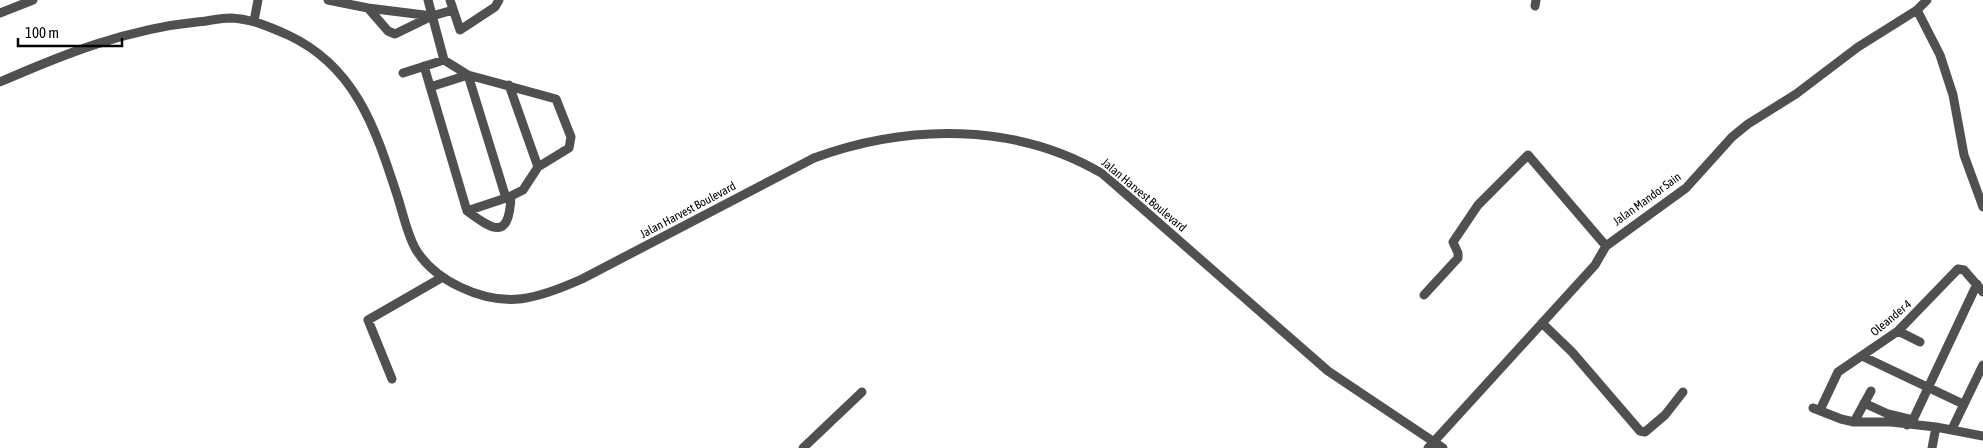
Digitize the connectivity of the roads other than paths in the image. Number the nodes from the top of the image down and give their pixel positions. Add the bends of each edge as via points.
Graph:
1 (33, 0) edge
2 (258, 0) edge
3 (328, 0) edge
4 (428, 0) edge
5 (450, 0) edge
6 (1927, 0) edge
7 (354, 2) edge
8 (496, 2) edge
9 (368, 8) junction
10 (1917, 10) junction
11 (0, 13) edge
12 (443, 13) junction
13 (254, 21) junction
14 (444, 60) junction
15 (424, 66) junction
16 (403, 73) dead end
17 (468, 75) junction
18 (0, 82) edge
19 (509, 85) junction
20 (430, 87) junction
21 (538, 167) junction
22 (508, 197) junction
23 (1983, 207) edge
24 (467, 211) junction
25 (1606, 246) junction
26 (441, 278) junction
27 (1977, 284) junction
28 (1983, 292) edge
29 (1424, 295) dead end
30 (1916, 316) junction
31 (1542, 323) junction
32 (1898, 332) junction
33 (1908, 337) junction
34 (1920, 342) dead end
35 (1862, 356) junction
36 (1983, 365) edge
37 (392, 380) dead end
38 (1928, 388) junction
39 (1872, 391) dead end
40 (862, 392) dead end
41 (1683, 392) dead end
42 (1864, 403) junction
43 (1963, 404) junction
44 (1889, 418) junction
45 (1854, 422) junction
46 (1910, 423) junction
47 (1936, 427) junction
48 (1952, 429) junction
49 (1983, 436) edge
50 (1431, 445) edge
51 (803, 448) edge
52 (1443, 448) edge
53 (1932, 448) edge

1 - 11 street
2 - 13 street
3 - 7 street
4 - 12 street
5 - 12 street
6 - 10 street, Jalan Mandor Sain
7 - 9 street
8 - 12 street via 460,30
9 - 12 street
9 - 12 street via 391,34
10 - 23 street via 1940,56 1953,95 1969,175
10 - 25 street, Jalan Mandor Sain via 1748,124 1686,188
12 - 14 street
13 - 18 street, Jalan Harvest Boulevard via 231,18 181,23 122,35 59,56
13 - 26 street, Jalan Harvest Boulevard via 304,42 336,69 357,95 376,132 415,247
14 - 15 street
14 - 17 street
15 - 16 street
15 - 20 street
17 - 19 street
17 - 20 street
17 - 22 street
19 - 21 street
19 - 21 street via 551,96 559,102 571,146
20 - 24 street
21 - 22 street via 523,190
22 - 24 street
22 - 24 street via 510,211 505,225 500,228 494,228
25 - 29 street via 1528,155 1478,205 1453,242 1458,258
25 - 31 street, Jalan Mandor Sain via 1595,265
26 - 37 street via 368,320
26 - 50 street, Jalan Harvest Boulevard via 488,298 521,300 582,280 814,158 844,147 930,134 1017,140 1066,155 1103,174 1328,371
27 - 28 street, Oleander 4
27 - 30 street, Oleander 4 via 1964,270 1958,269
27 - 38 street
30 - 32 street, Oleander 4
30 - 33 street
31 - 41 street via 1572,352 1640,431 1645,432 1654,426
31 - 50 street, Jalan Mandor Sain
32 - 33 street
32 - 35 street, Oleander 4
33 - 34 street
35 - 38 street
35 - 45 street, Oleander 4 via 1834,377 1816,409
36 - 43 street
38 - 43 street
38 - 46 street
39 - 42 street
40 - 51 street
42 - 44 street
42 - 45 street
43 - 48 street
44 - 45 street
44 - 46 street
46 - 47 street
47 - 48 street
47 - 53 street
48 - 49 street
50 - 52 street, Jalan Harvest Boulevard

